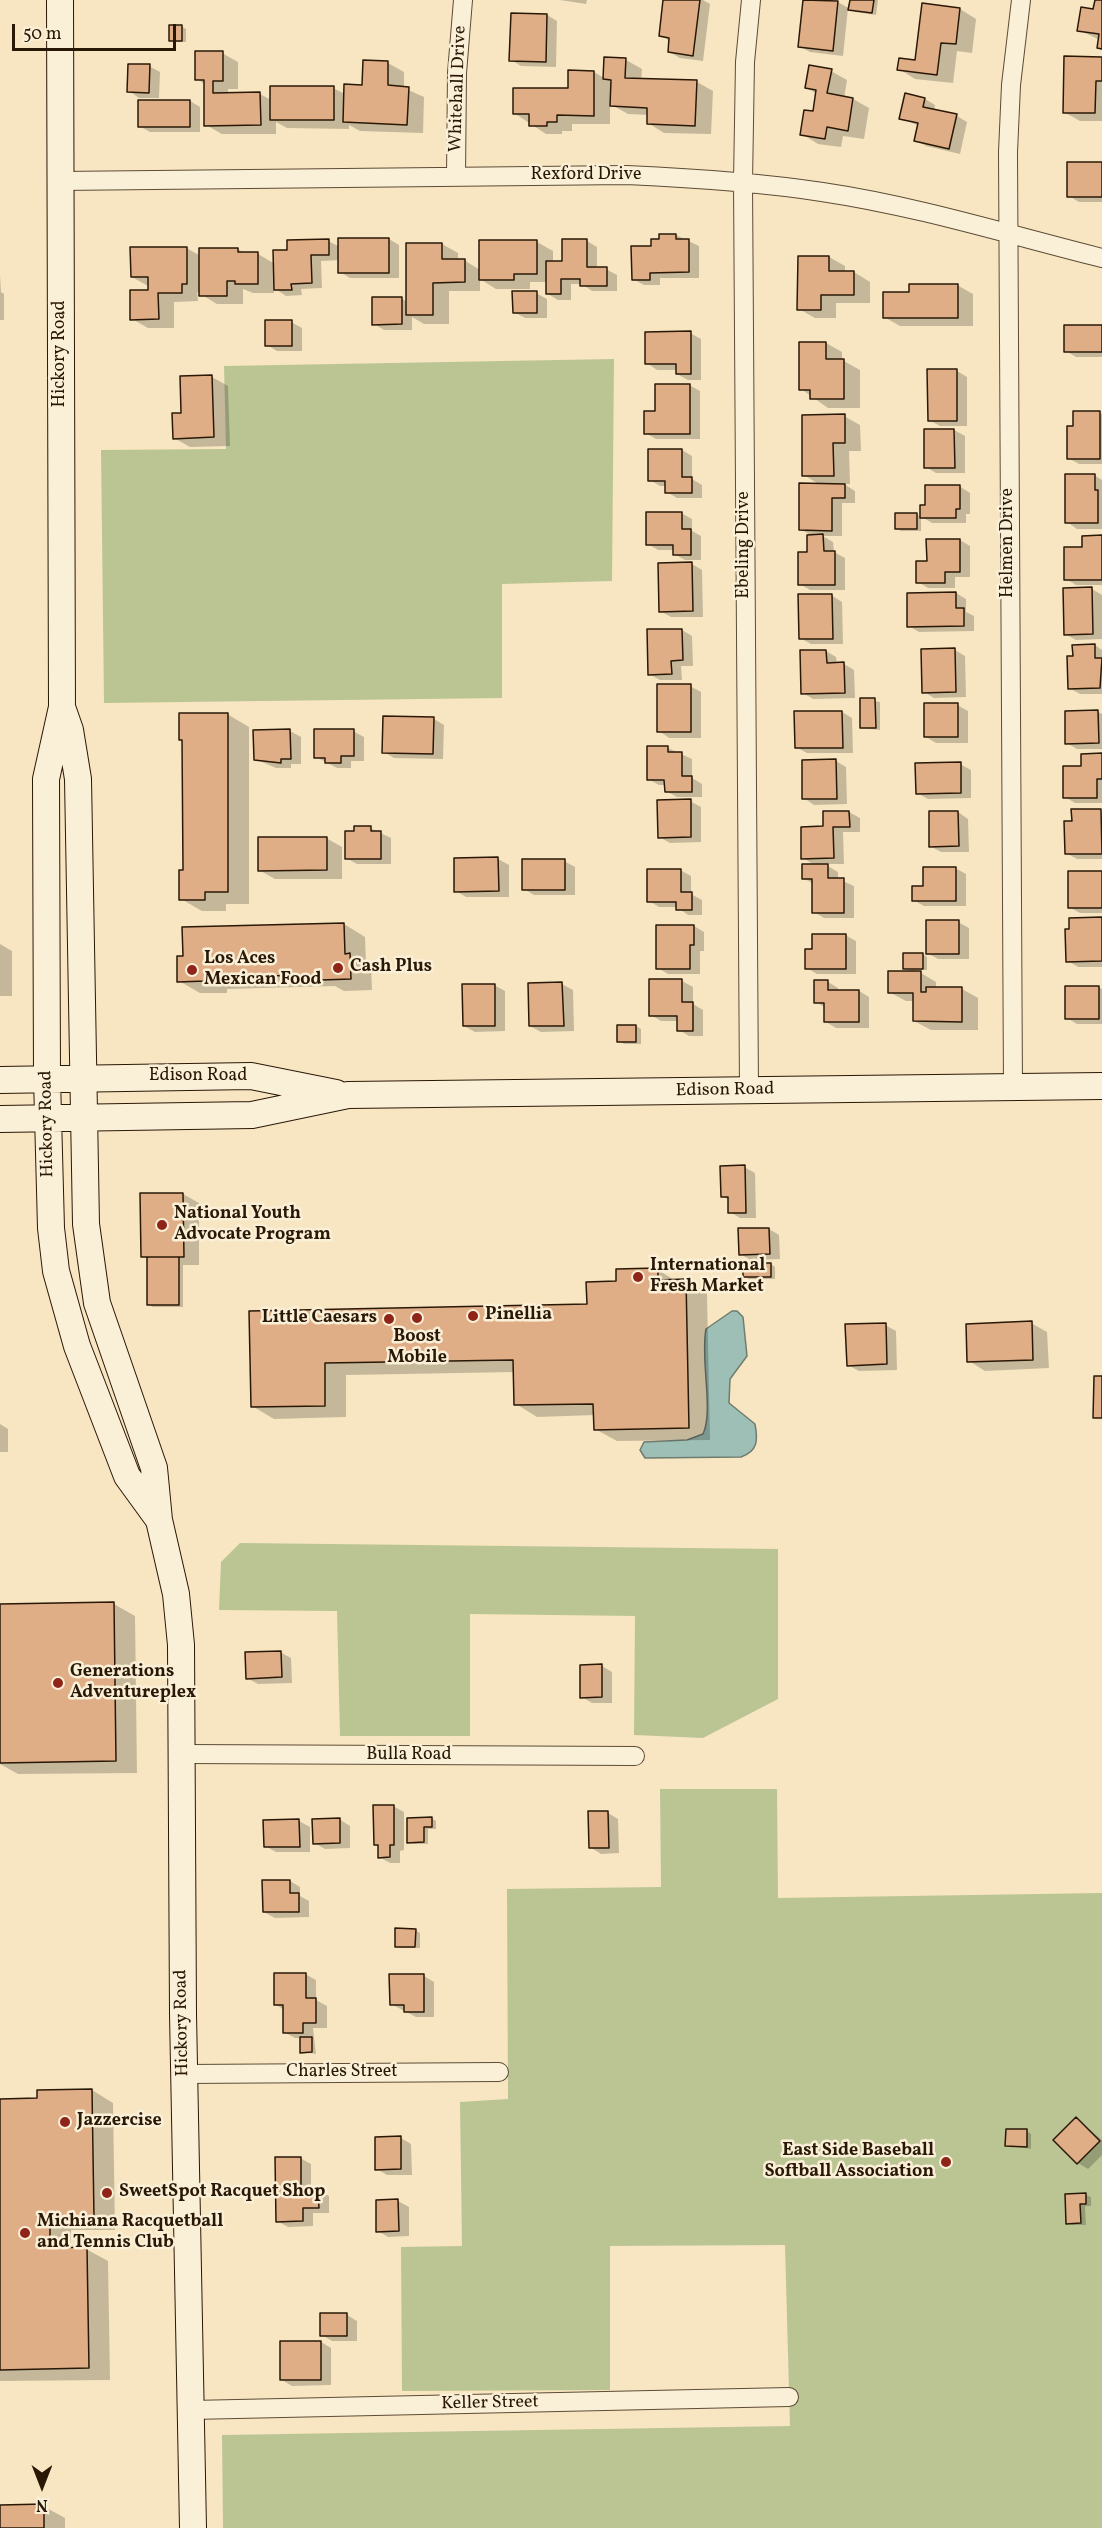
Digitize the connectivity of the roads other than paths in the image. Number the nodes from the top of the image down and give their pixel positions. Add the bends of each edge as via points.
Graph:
1 (60, 0) edge
2 (463, 0) edge
3 (751, 0) edge
4 (1021, 0) edge
5 (456, 177) junction
6 (60, 181) junction
7 (743, 183) junction
8 (1008, 235) junction
9 (1102, 258) edge
10 (62, 707) junction
11 (47, 1078) junction
12 (83, 1078) junction
13 (0, 1080) edge
14 (1102, 1086) edge
15 (1013, 1087) junction
16 (749, 1090) junction
17 (348, 1095) junction
18 (83, 1118) junction
19 (0, 1119) edge
20 (48, 1119) junction
21 (159, 1520) junction
22 (183, 1754) junction
23 (636, 1756) dead end
24 (500, 2072) dead end
25 (184, 2074) junction
26 (789, 2397) dead end
27 (191, 2410) junction
28 (193, 2528) edge

1 - 6 street, Hickory Road
2 - 5 street, Whitehall Drive via 457,73
3 - 7 street, Ebeling Drive via 745,62
4 - 8 street, Helmen Drive via 1011,85
5 - 6 street, Rexford Drive
5 - 7 street, Rexford Drive via 627,175
6 - 10 street, Hickory Road
7 - 8 street, Rexford Drive via 823,192
7 - 16 street, Ebeling Drive
8 - 9 street, Rexford Drive
8 - 15 street, Helmen Drive
10 - 11 street, Hickory Road via 46,779
10 - 12 street, Hickory Road via 78,779
11 - 12 street, Edison Road
11 - 13 street, Edison Road
11 - 20 street, Hickory Road
12 - 17 street, Edison Road via 251,1076
12 - 18 street, Hickory Road
14 - 15 street, Edison Road
15 - 16 street, Edison Road
16 - 17 street, Edison Road
17 - 18 street, Edison Road via 252,1115
18 - 20 street, Edison Road
18 - 21 street, Hickory Road via 86,1224 97,1303 154,1468
19 - 20 street, Edison Road
20 - 21 street, Hickory Road via 51,1228 65,1308 127,1476
21 - 22 street, Hickory Road via 176,1594
22 - 23 street, Bulla Road
22 - 25 street, Hickory Road
24 - 25 street, Charles Street
25 - 27 street, Hickory Road
26 - 27 street, Keller Street
27 - 28 street, Hickory Road

